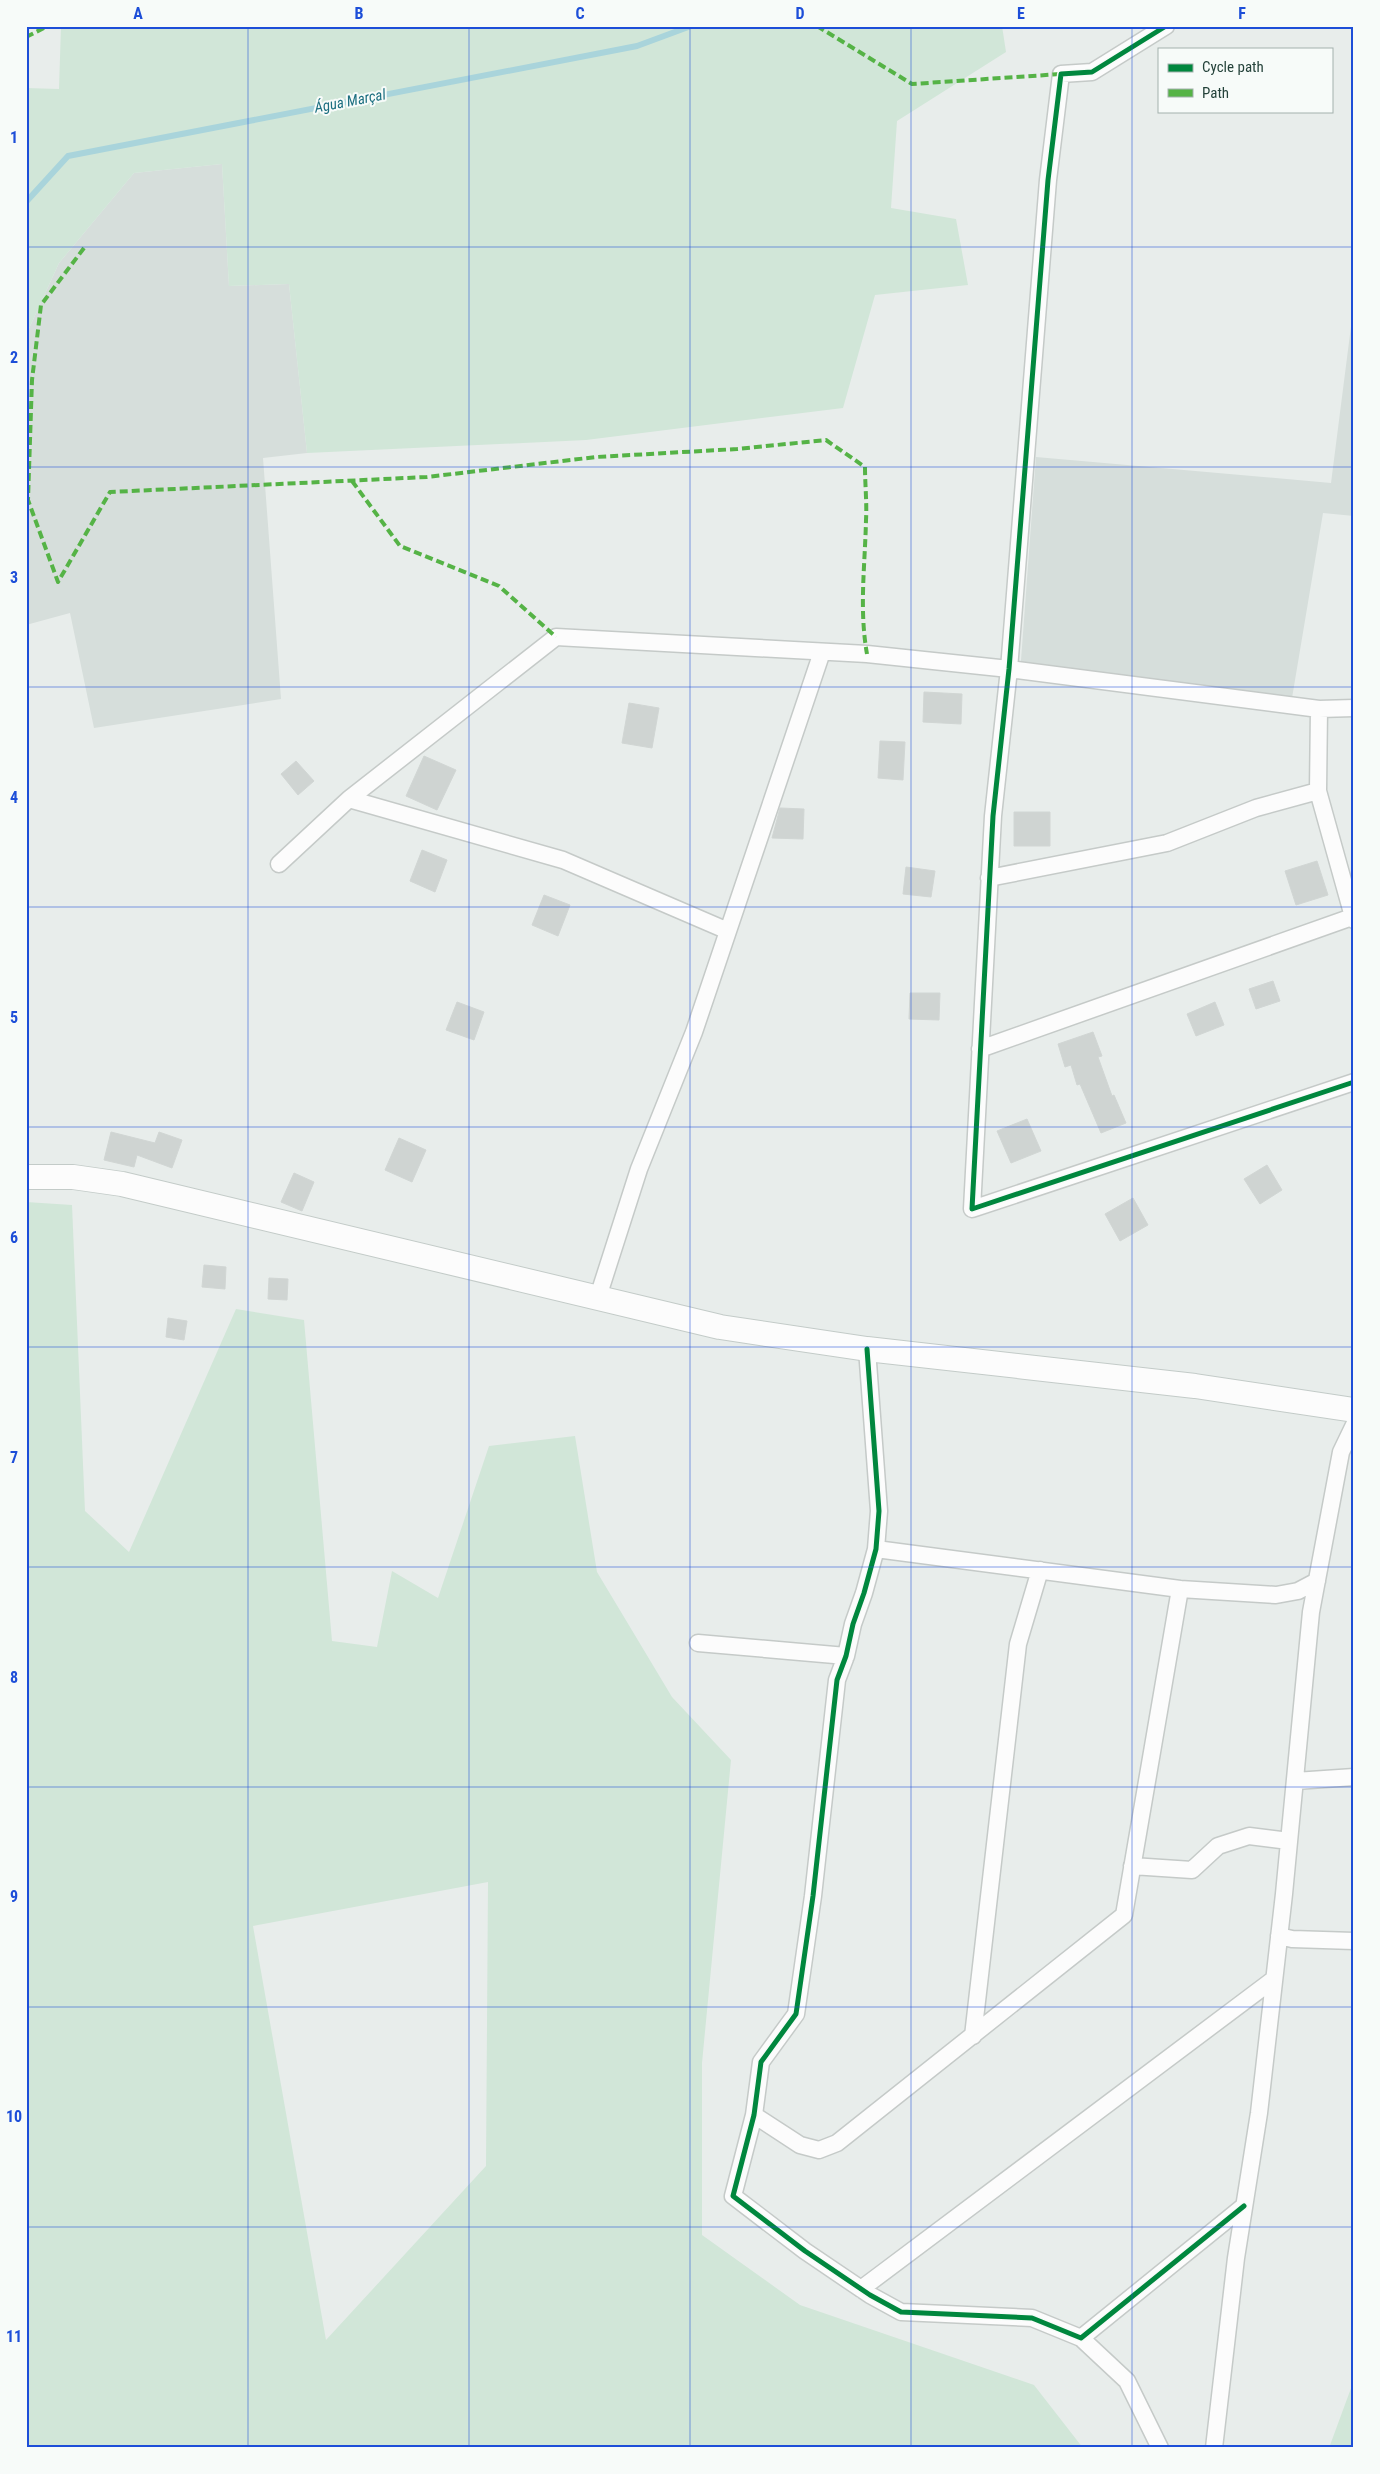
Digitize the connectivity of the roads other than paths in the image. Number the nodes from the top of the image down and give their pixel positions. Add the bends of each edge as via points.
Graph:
1 (1166, 26) edge
2 (822, 652) junction
3 (1009, 670) junction
4 (1354, 708) edge
5 (1319, 709) junction
6 (1318, 791) junction
7 (349, 799) junction
8 (279, 864) dead end
9 (989, 878) junction
10 (1353, 918) edge
11 (728, 931) junction
12 (980, 1049) junction
13 (1354, 1082) edge
14 (26, 1177) edge
15 (598, 1297) junction
16 (867, 1349) junction
17 (1354, 1410) edge
18 (1354, 1425) edge
19 (876, 1549) junction
20 (1040, 1570) junction
21 (1317, 1581) junction
22 (1180, 1589) junction
23 (698, 1644) dead end
24 (846, 1656) junction
25 (1354, 1777) edge
26 (1295, 1781) junction
27 (1289, 1841) junction
28 (1132, 1866) junction
29 (1279, 1936) junction
30 (1354, 1941) edge
31 (1274, 1979) junction
32 (973, 2036) junction
33 (754, 2115) junction
34 (1244, 2206) junction
35 (861, 2289) junction
36 (1081, 2338) junction
37 (1160, 2448) edge
38 (1214, 2448) edge

1 - 3 street via 1092,72 1061,74 1048,180
2 - 3 street
2 - 7 street via 556,637
2 - 11 street
3 - 5 street
3 - 9 street
4 - 5 street
5 - 6 street
6 - 9 street via 1256,808 1167,843
6 - 10 street
7 - 8 street
7 - 11 street via 563,860
9 - 12 street
10 - 12 street
11 - 15 street via 694,1032 639,1169
12 - 13 street via 972,1209
14 - 15 street via 74,1177 122,1184
15 - 16 street via 720,1327
16 - 17 street via 1195,1386
16 - 19 street via 879,1511
18 - 21 street via 1341,1452
19 - 20 street
19 - 24 street
20 - 22 street
20 - 32 street via 1018,1644
21 - 22 street via 1298,1591 1276,1595
21 - 26 street via 1311,1612
22 - 28 street
23 - 24 street
24 - 33 street via 837,1680 796,2014 761,2062
25 - 26 street
26 - 27 street
27 - 28 street via 1249,1836 1218,1846 1192,1870
27 - 29 street
28 - 32 street via 1124,1915
29 - 30 street
29 - 31 street
31 - 34 street via 1259,2113
31 - 35 street
32 - 33 street via 837,2142 819,2150 800,2145
33 - 35 street via 733,2196
34 - 36 street
34 - 38 street
35 - 36 street via 901,2312 1032,2318
36 - 37 street via 1127,2381

